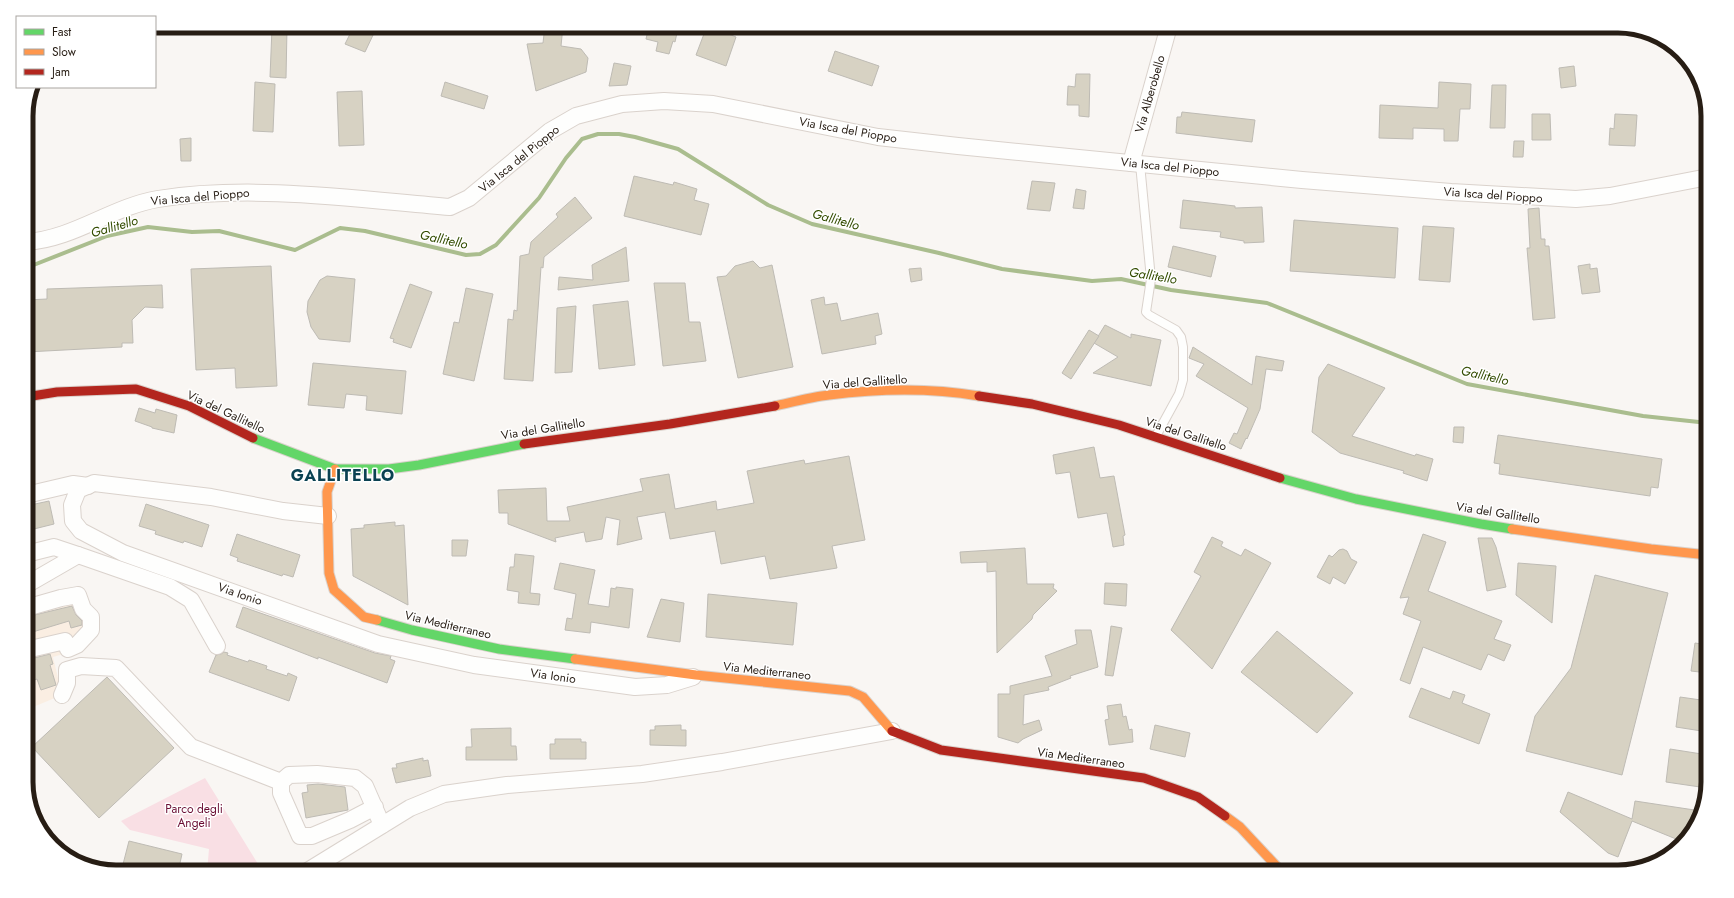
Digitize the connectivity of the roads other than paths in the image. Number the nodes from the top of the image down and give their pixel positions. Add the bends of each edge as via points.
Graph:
1 (1167, 33) edge
2 (1136, 163) junction
3 (1701, 177) edge
4 (33, 242) edge
5 (33, 396) edge
6 (1156, 436) junction
7 (335, 469) junction
8 (88, 486) junction
9 (33, 493) edge
10 (328, 516) junction
11 (33, 552) edge
12 (1701, 554) edge
13 (78, 556) junction
14 (33, 581) edge
15 (33, 606) edge
16 (217, 646) dead end
17 (33, 648) edge
18 (696, 675) junction
19 (62, 695) dead end
20 (892, 731) junction
21 (281, 782) junction
22 (375, 807) junction
23 (382, 825) junction
24 (317, 865) edge
25 (1275, 865) edge

1 - 2 street, Via Alberobello
2 - 3 street, Via Isca del Pioppo via 1302,180 1576,199 1610,196
2 - 4 street, Via Isca del Pioppo via 878,137 713,104 664,101 622,104 576,116 550,131 469,198 450,207 249,192 157,199 129,206 73,232
2 - 6 lane via 1151,279 1146,312 1176,330 1183,347 1183,380 1179,394
5 - 7 street, Via del Gallitello via 57,392 136,389 189,406 249,438
6 - 7 street, Via del Gallitello via 1032,404 956,392 882,391 829,395 670,424 520,444 420,465
6 - 12 street, Via del Gallitello via 1283,479 1356,499 1481,524
7 - 10 street, Via Mediterraneo via 327,492
8 - 9 street via 73,484
8 - 10 street via 94,483 211,497 283,511
8 - 18 street, Via Ionio via 78,490 72,505 74,521 81,531 123,553 378,644 474,665 635,687 667,685
10 - 18 street, Via Mediterraneo via 329,573 334,590 364,617 499,649
11 - 13 street via 54,547
13 - 14 street
13 - 16 street via 170,587 191,600
15 - 17 street via 78,595 91,617 91,630 77,645 68,649 64,641
18 - 20 street, Via Mediterraneo via 850,691 863,698
19 - 21 street via 67,683 67,670 81,666 116,668 190,747
20 - 23 street via 642,774 507,785 444,794 410,808
20 - 25 street, Via Mediterraneo via 942,750 1144,778 1198,797 1240,827
21 - 22 street via 289,775 317,774 355,778 366,786
21 - 22 street via 281,793 300,836 312,836
22 - 23 street
23 - 24 street

